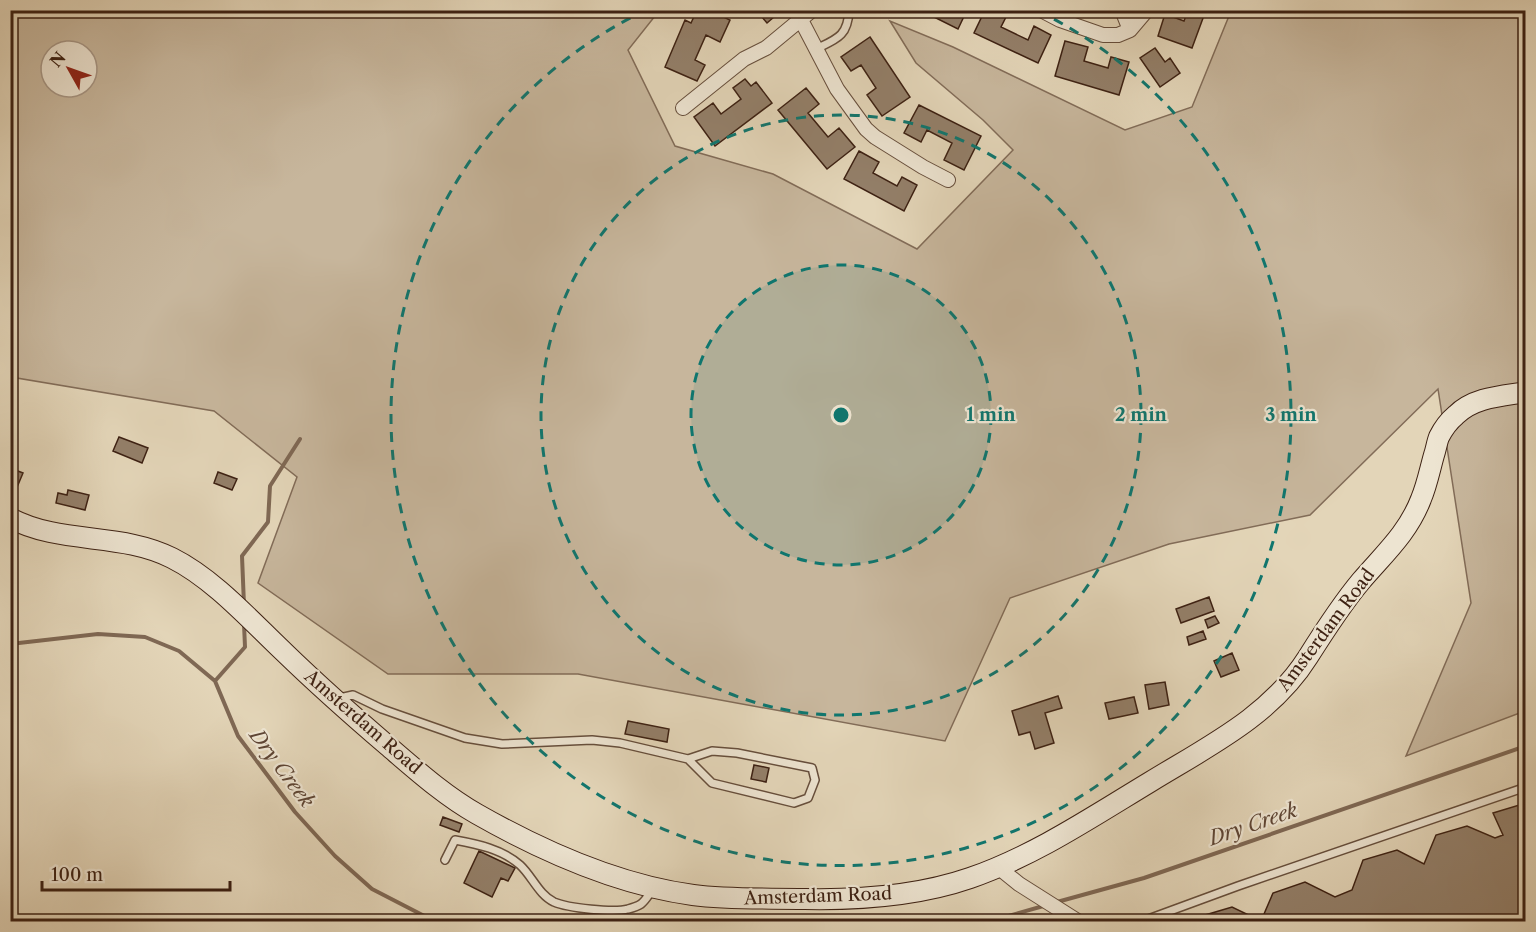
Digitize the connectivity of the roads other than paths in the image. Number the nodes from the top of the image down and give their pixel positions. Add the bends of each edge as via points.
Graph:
1 (849, 10) edge
2 (1041, 10) edge
3 (1122, 10) edge
4 (1148, 10) edge
5 (807, 15) edge
6 (1131, 30) junction
7 (816, 49) junction
8 (683, 108) dead end
9 (948, 180) dead end
10 (1526, 392) edge
11 (10, 518) edge
12 (339, 703) junction
13 (688, 759) junction
14 (1526, 787) edge
15 (445, 860) dead end
16 (998, 867) junction
17 (654, 887) junction
18 (1079, 921) edge
19 (1140, 921) edge

1 - 7 lane via 845,32
2 - 6 street via 1103,35
3 - 6 street
4 - 6 street
5 - 7 street
5 - 8 street
7 - 9 street via 837,89 866,129
10 - 16 main road, Amsterdam Road via 1478,401 1462,409 1448,423 1439,436 1423,495 1403,533 1336,613 1298,673 1267,705 1238,729 1097,814
11 - 12 main road, Amsterdam Road via 56,534 122,542 171,557 236,605
12 - 13 lane via 352,695 465,738 502,744 591,740
12 - 17 main road, Amsterdam Road via 413,767 476,814 588,867
13 - 13 lane via 712,783 794,803 808,798 816,780 812,768 736,753 712,751
14 - 19 lane
15 - 17 lane via 455,840 481,845 519,864 555,903 589,909 628,909 644,902
16 - 17 main road, Amsterdam Road via 927,890 878,897 722,898
16 - 18 street

